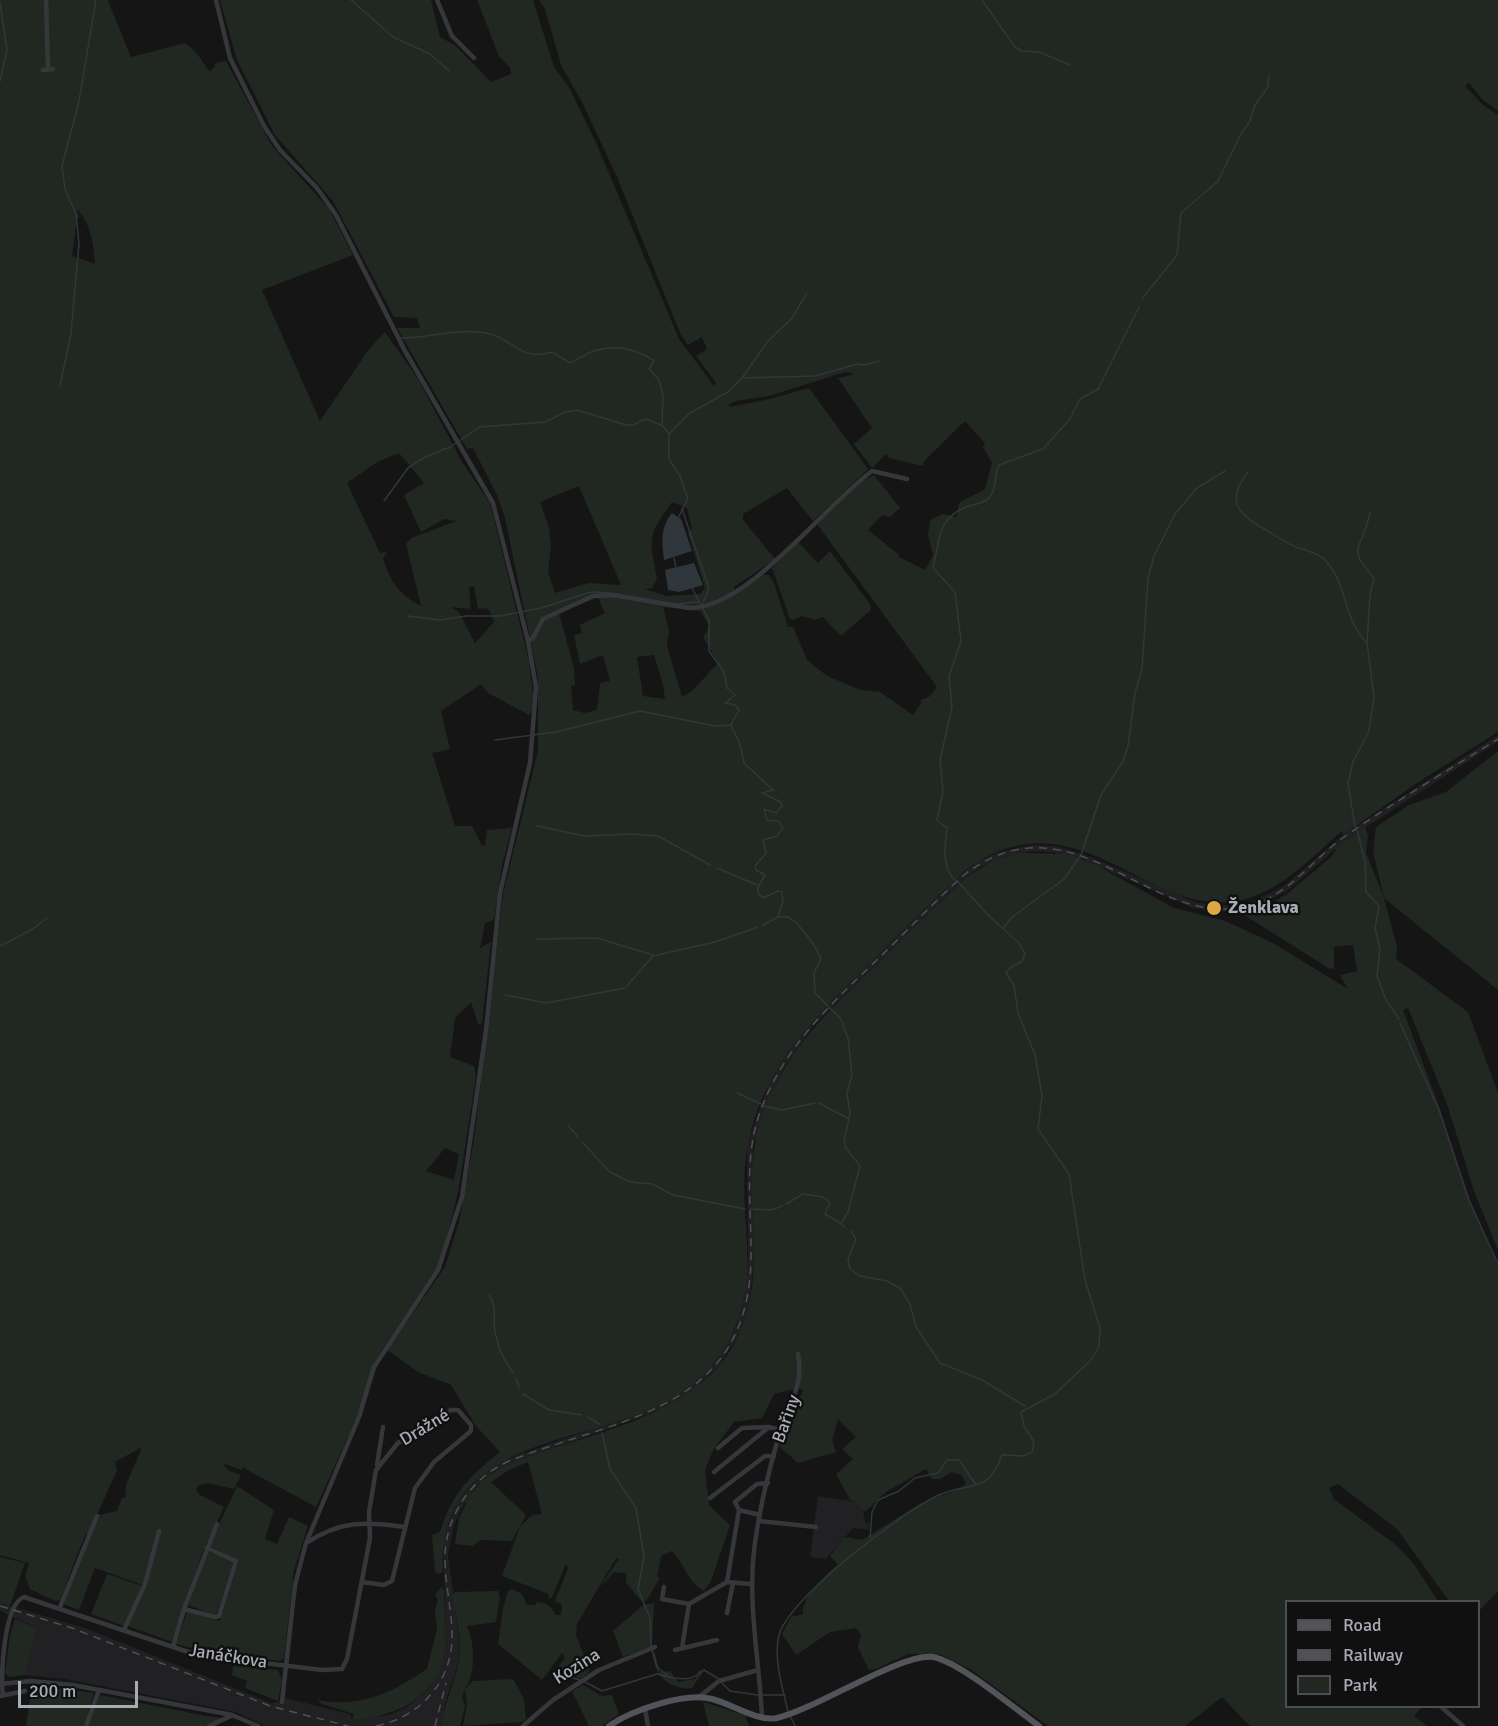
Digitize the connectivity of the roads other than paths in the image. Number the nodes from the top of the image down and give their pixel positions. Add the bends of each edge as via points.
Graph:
1 (46, 0) edge
2 (216, 0) edge
3 (437, 0) edge
4 (474, 58) dead end
5 (48, 69) dead end
6 (907, 479) dead end
7 (528, 641) junction
8 (798, 1353) dead end
9 (383, 1427) dead end
10 (770, 1427) junction
11 (780, 1430) junction
12 (380, 1447) junction
13 (718, 1448) dead end
14 (390, 1450) junction
15 (774, 1456) junction
16 (377, 1468) junction
17 (714, 1472) dead end
18 (768, 1483) junction
19 (710, 1498) dead end
20 (739, 1510) junction
21 (98, 1516) dead end
22 (759, 1518) junction
23 (370, 1522) junction
24 (217, 1524) dead end
25 (404, 1527) junction
26 (816, 1527) dead end
27 (159, 1530) dead end
28 (306, 1543) junction
29 (207, 1548) junction
30 (362, 1582) junction
31 (730, 1582) junction
32 (750, 1584) junction
33 (664, 1587) dead end
34 (689, 1605) junction
35 (60, 1607) junction
36 (184, 1609) junction
37 (728, 1613) dead end
38 (124, 1630) junction
39 (717, 1640) dead end
40 (2, 1644) edge
41 (172, 1647) junction
42 (655, 1647) dead end
43 (682, 1648) junction
44 (675, 1650) dead end
45 (286, 1666) junction
46 (758, 1670) junction
47 (0, 1684) edge
48 (99, 1690) junction
49 (25, 1691) dead end
50 (2, 1695) edge
51 (698, 1697) junction
52 (282, 1702) dead end
53 (1441, 1708) edge
54 (645, 1709) junction
55 (232, 1715) junction
56 (762, 1717) junction
57 (86, 1726) edge
58 (209, 1726) edge
59 (258, 1726) edge
60 (523, 1726) edge
61 (609, 1726) edge
62 (648, 1726) edge
63 (1040, 1726) edge
64 (1463, 1726) edge

1 - 5 street
2 - 7 street, Janáčkova via 230,58 264,126 279,150 317,188 336,214 405,351 490,496 502,528
3 - 4 street via 452,36
6 - 7 street via 872,471 771,566 713,603 690,608 593,596 543,619
7 - 28 street, Janáčkova via 536,696 530,764 500,893 486,1030 462,1197 438,1270 377,1361 354,1429
8 - 11 street, Bařiny via 798,1388
9 - 12 street, Drážné
10 - 11 street
10 - 13 street via 742,1428
10 - 17 street
11 - 15 street, Bařiny
12 - 14 street, Drážné
12 - 16 street, Drážné
14 - 16 street, Drážné
14 - 25 street, Drážné via 451,1410 462,1412 471,1427 469,1434 423,1473 411,1495
15 - 18 street, Bařiny
15 - 19 street via 765,1456
16 - 23 street, Drážné
18 - 20 street via 757,1484 735,1502
18 - 22 street, Bařiny
20 - 22 street
20 - 31 street
21 - 35 street
22 - 26 street
22 - 32 street, Bařiny
23 - 25 street
23 - 28 street via 338,1527
23 - 30 street, Drážné
24 - 29 street
25 - 30 street, Drážné via 392,1581 384,1585
27 - 38 street via 145,1584
28 - 45 street, Janáčkova via 295,1585
29 - 36 street
29 - 36 street via 236,1561 219,1616
30 - 45 street, Drážné via 344,1668 336,1671
31 - 32 street
31 - 34 street
31 - 37 street
32 - 46 street, Bařiny
33 - 34 street via 662,1599
34 - 43 street
35 - 38 street, Janáčkova
35 - 40 street, Janáčkova via 30,1597 19,1599
36 - 41 street
38 - 41 street, Janáčkova
39 - 43 street
40 - 47 street, Janáčkova
41 - 45 street, Janáčkova via 209,1658
42 - 60 street, Kozina via 599,1670 553,1700
43 - 44 street
45 - 52 street
46 - 51 street via 719,1681
46 - 56 street, Bařiny
47 - 48 street via 31,1681
47 - 50 street, Janáčkova
48 - 55 street
48 - 57 street
49 - 50 street
51 - 54 main road
51 - 56 main road
53 - 64 street
54 - 61 main road
54 - 62 street
55 - 58 street
55 - 59 street
56 - 63 main road via 773,1719 789,1714 911,1659 929,1656 956,1667

